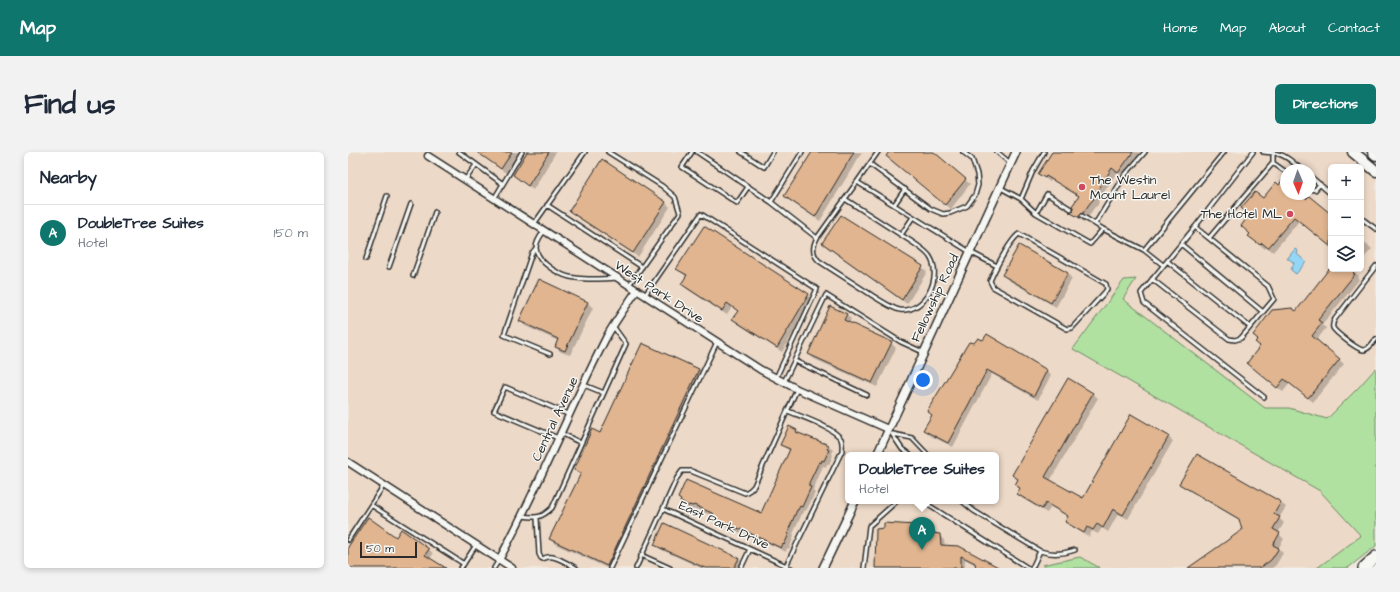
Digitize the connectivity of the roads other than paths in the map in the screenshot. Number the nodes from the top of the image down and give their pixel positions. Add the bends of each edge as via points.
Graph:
1 (458, 152) edge
2 (522, 152) edge
3 (585, 152) edge
4 (608, 152) edge
5 (692, 152) edge
6 (697, 152) edge
7 (741, 152) edge
8 (773, 152) edge
9 (802, 152) edge
10 (878, 152) edge
11 (963, 152) edge
12 (997, 152) edge
13 (1016, 152) edge
14 (1044, 152) edge
15 (1145, 152) edge
16 (1224, 152) edge
17 (1253, 152) edge
18 (1263, 152) edge
19 (1273, 152) edge
20 (1353, 152) edge
21 (1373, 152) edge
22 (430, 154) edge
23 (1376, 155) edge
24 (1273, 162) junction
25 (1010, 163) junction
26 (870, 164) junction
27 (1295, 164) edge
28 (476, 165) junction
29 (1280, 167) edge
30 (1376, 171) edge
31 (465, 180) junction
32 (1316, 181) edge
33 (857, 182) junction
34 (503, 184) junction
35 (1320, 184) junction
36 (748, 187) junction
37 (999, 187) junction
38 (905, 189) junction
39 (1316, 189) edge
40 (1328, 191) edge
41 (387, 196) dead end
42 (494, 199) junction
43 (845, 199) junction
44 (1021, 199) junction
45 (771, 202) junction
46 (412, 204) dead end
47 (547, 205) junction
48 (894, 205) junction
49 (1071, 209) dead end
50 (436, 212) dead end
51 (1036, 213) junction
52 (1082, 216) dead end
53 (913, 218) junction
54 (1364, 220) edge
55 (534, 224) junction
56 (1095, 224) junction
57 (1195, 227) junction
58 (1104, 229) junction
59 (1376, 229) edge
60 (544, 230) junction
61 (901, 235) junction
62 (816, 238) junction
63 (1209, 238) junction
64 (1181, 244) junction
65 (536, 248) junction
66 (1144, 250) junction
67 (970, 252) junction
68 (366, 259) dead end
69 (1166, 261) junction
70 (997, 266) junction
71 (1163, 266) junction
72 (1376, 266) edge
73 (389, 267) dead end
74 (642, 267) junction
75 (414, 276) dead end
76 (619, 278) junction
77 (1152, 279) junction
78 (629, 285) junction
79 (637, 290) junction
80 (645, 295) junction
81 (1263, 312) junction
82 (613, 326) junction
83 (1250, 327) junction
84 (1376, 339) edge
85 (717, 342) junction
86 (923, 352) junction
87 (550, 354) dead end
88 (794, 361) junction
89 (776, 378) junction
90 (784, 382) junction
91 (584, 385) junction
92 (797, 389) junction
93 (604, 393) junction
94 (867, 395) dead end
95 (1264, 397) dead end
96 (788, 411) junction
97 (570, 415) junction
98 (890, 432) junction
99 (560, 436) junction
100 (581, 443) junction
101 (879, 452) edge
102 (906, 452) edge
103 (925, 452) edge
104 (348, 462) edge
105 (384, 485) junction
106 (854, 504) edge
107 (894, 504) edge
108 (927, 504) edge
109 (966, 504) edge
110 (371, 505) junction
111 (663, 509) junction
112 (522, 516) junction
113 (537, 518) junction
114 (348, 540) edge
115 (476, 545) junction
116 (750, 549) junction
117 (1075, 550) dead end
118 (1040, 551) junction
119 (642, 555) junction
120 (1376, 557) edge
121 (499, 560) junction
122 (464, 564) junction
123 (786, 567) edge
124 (825, 567) edge
125 (461, 568) edge
126 (494, 568) edge
127 (512, 568) edge
128 (576, 568) edge
129 (610, 568) edge
130 (636, 568) edge
131 (670, 568) edge
132 (741, 568) edge
133 (791, 568) edge
134 (864, 568) edge
135 (1028, 568) edge
136 (1032, 568) edge
137 (1364, 568) edge

1 - 28 lane
2 - 34 lane
3 - 47 lane
4 - 74 lane via 675,197 680,213
5 - 36 lane via 682,167 737,203
6 - 36 lane
7 - 8 lane via 764,167
9 - 45 lane
10 - 26 lane
11 - 38 lane via 972,160 978,185 967,206 943,214 931,209
12 - 25 lane
13 - 25 street, Fellowship Road
14 - 44 lane
15 - 56 lane via 1125,175
16 - 66 lane
17 - 57 lane
18 - 19 lane
19 - 24 lane
19 - 27 lane via 1286,156
20 - 30 highway
21 - 23 highway
22 - 31 street, West Park Drive
24 - 29 lane
24 - 63 lane
25 - 37 street, Fellowship Road
26 - 33 lane
26 - 38 lane
28 - 31 lane
28 - 34 lane
31 - 42 street, West Park Drive
32 - 35 lane
33 - 43 lane
33 - 48 lane
34 - 42 lane
35 - 39 lane
35 - 40 lane
36 - 45 lane
37 - 44 lane
37 - 67 street, Fellowship Road
38 - 48 lane
41 - 68 lane
42 - 55 street, West Park Drive
43 - 61 lane
43 - 62 lane
44 - 51 lane
45 - 62 lane
46 - 73 lane
47 - 55 lane
47 - 74 lane
48 - 53 lane
49 - 51 lane via 1048,194
50 - 75 lane
51 - 58 lane via 1090,244
52 - 56 lane
53 - 61 lane
53 - 67 lane
54 - 59 lane
55 - 60 street, West Park Drive
56 - 58 lane
57 - 63 lane
57 - 64 lane
58 - 66 lane
60 - 65 lane
60 - 76 street, West Park Drive
61 - 62 lane via 930,255 935,273 925,298 918,305 899,310 819,261 813,251
63 - 81 lane via 1268,286 1274,299
64 - 69 lane
64 - 81 lane
65 - 76 lane via 547,266 556,272 577,279
65 - 87 lane via 532,253 504,335
66 - 71 lane
67 - 70 lane
67 - 86 street, Fellowship Road
69 - 71 lane
69 - 83 lane
70 - 70 lane via 990,281 993,287 1067,329 1076,325 1107,289 1106,284 1019,234
71 - 77 lane
72 - 84 lane via 1332,324 1334,329 1359,349 1368,348
74 - 78 lane
76 - 78 street, West Park Drive
77 - 83 lane via 1226,338 1238,340
77 - 95 lane via 1141,292 1144,303
78 - 79 street, West Park Drive
79 - 80 street, West Park Drive
79 - 82 street, Central Avenue
80 - 85 street, West Park Drive
80 - 89 lane via 702,214 817,289
81 - 83 lane
82 - 91 street, Central Avenue
82 - 93 lane via 626,344
85 - 89 street, West Park Drive
85 - 129 lane
86 - 88 lane via 901,342 826,295
86 - 98 street, Fellowship Road
88 - 90 lane
88 - 94 lane
89 - 90 street, West Park Drive
90 - 92 street, West Park Drive
91 - 93 lane
91 - 97 street, Central Avenue
92 - 96 lane
92 - 98 street, West Park Drive
93 - 100 lane
96 - 111 lane via 750,490 745,493 691,470 682,471
96 - 123 lane via 826,427 843,443 842,451
97 - 99 street, Central Avenue
97 - 99 lane via 505,387 494,410
98 - 101 street, Fellowship Road
98 - 102 lane
98 - 103 lane via 912,438
99 - 100 lane
99 - 112 street, Central Avenue
100 - 113 lane via 552,508
104 - 105 street
105 - 110 lane
105 - 115 street
106 - 124 street
107 - 134 lane via 869,526
108 - 135 lane
109 - 118 lane
110 - 114 lane
110 - 122 lane
111 - 116 lane, East Park Drive
111 - 119 lane, East Park Drive
112 - 113 lane
112 - 121 street, Central Avenue
113 - 128 lane via 541,558 551,556
115 - 121 street
115 - 122 lane
116 - 123 lane, East Park Drive
116 - 132 lane
117 - 118 lane via 1059,554
118 - 136 lane
119 - 130 lane, East Park Drive
119 - 131 lane
120 - 137 highway
121 - 126 lane
121 - 127 street
122 - 125 lane
123 - 133 lane, East Park Drive

